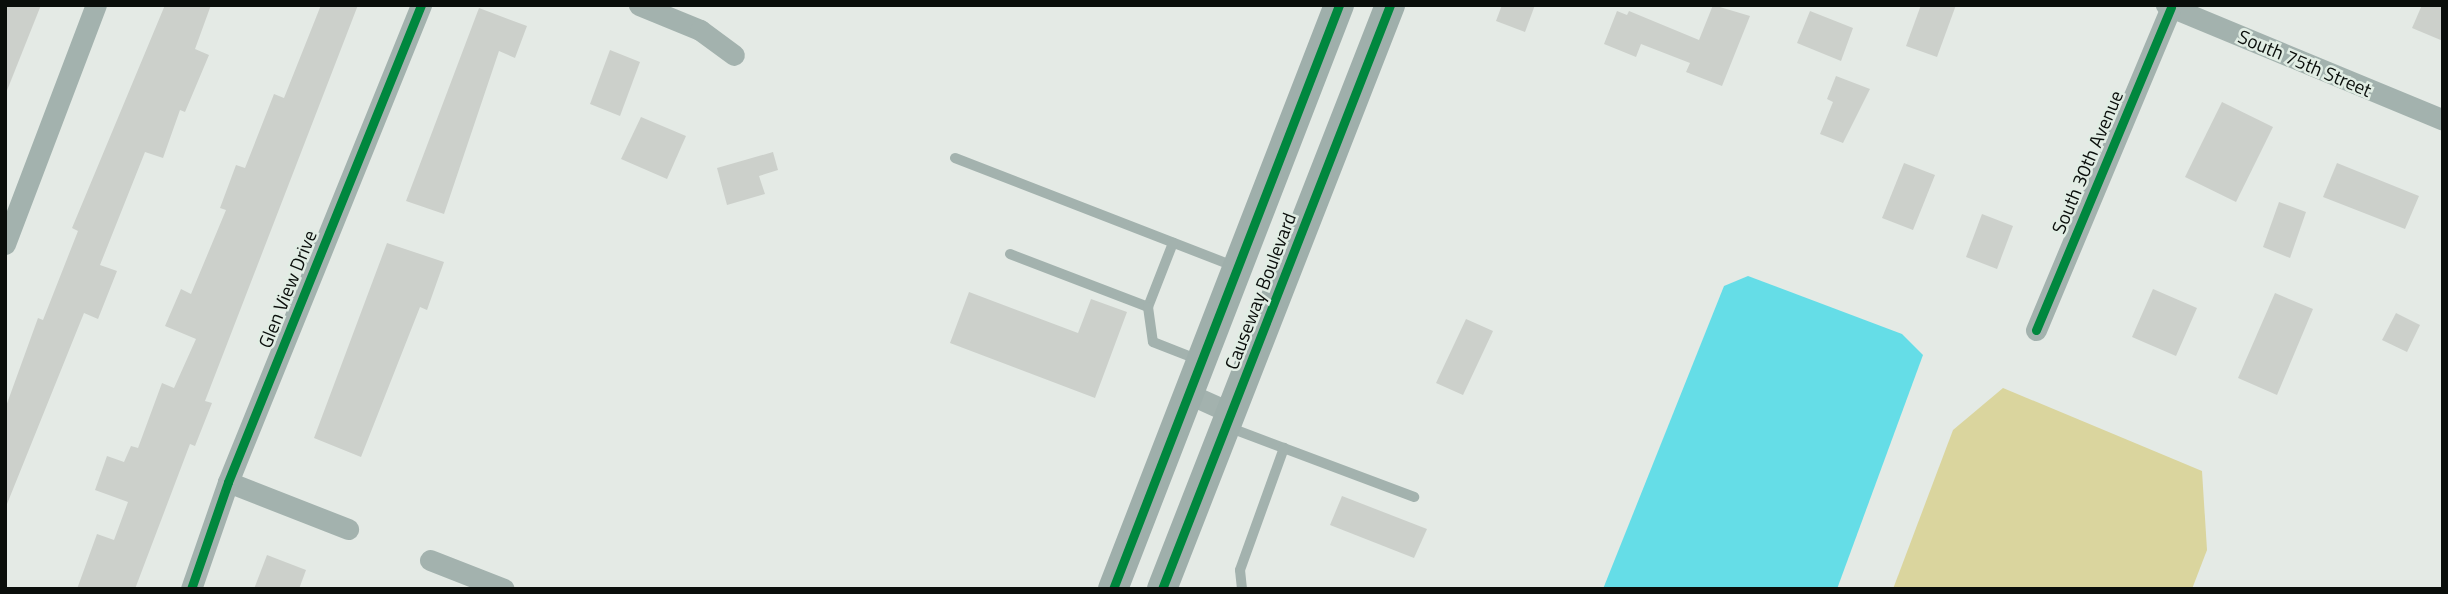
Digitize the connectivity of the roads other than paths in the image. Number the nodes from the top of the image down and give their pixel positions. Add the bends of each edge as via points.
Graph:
1 (96, 5) edge
2 (421, 5) edge
3 (639, 5) edge
4 (1339, 5) edge
5 (1390, 5) edge
6 (2169, 6) edge
7 (734, 55) dead end
8 (2443, 120) edge
9 (955, 158) dead end
10 (1173, 243) junction
11 (5, 244) edge
12 (1010, 254) dead end
13 (1238, 268) junction
14 (1148, 307) junction
15 (2036, 330) dead end
16 (1202, 361) junction
17 (1189, 394) junction
18 (1228, 419) junction
19 (1284, 448) junction
20 (228, 482) junction
21 (1414, 497) dead end
22 (348, 529) dead end
23 (430, 561) dead end
24 (191, 589) edge
25 (504, 589) edge
26 (1113, 589) edge
27 (1162, 589) edge
28 (1242, 589) edge

1 - 11 street
2 - 20 street, Glen View Drive
3 - 7 street via 700,30
4 - 13 main road, Causeway Boulevard
5 - 18 main road, Causeway Boulevard
6 - 8 street, South 75th Street
6 - 15 street, South 30th Avenue
9 - 10 lane
10 - 13 lane
10 - 14 lane
12 - 14 lane
13 - 16 main road, Causeway Boulevard
14 - 16 lane via 1153,342
16 - 17 main road, Causeway Boulevard
17 - 18 street
17 - 26 main road, Causeway Boulevard
18 - 19 lane
18 - 27 main road, Causeway Boulevard
19 - 21 lane
19 - 28 lane via 1240,570
20 - 22 street
20 - 24 street, Glen View Drive
23 - 25 street

